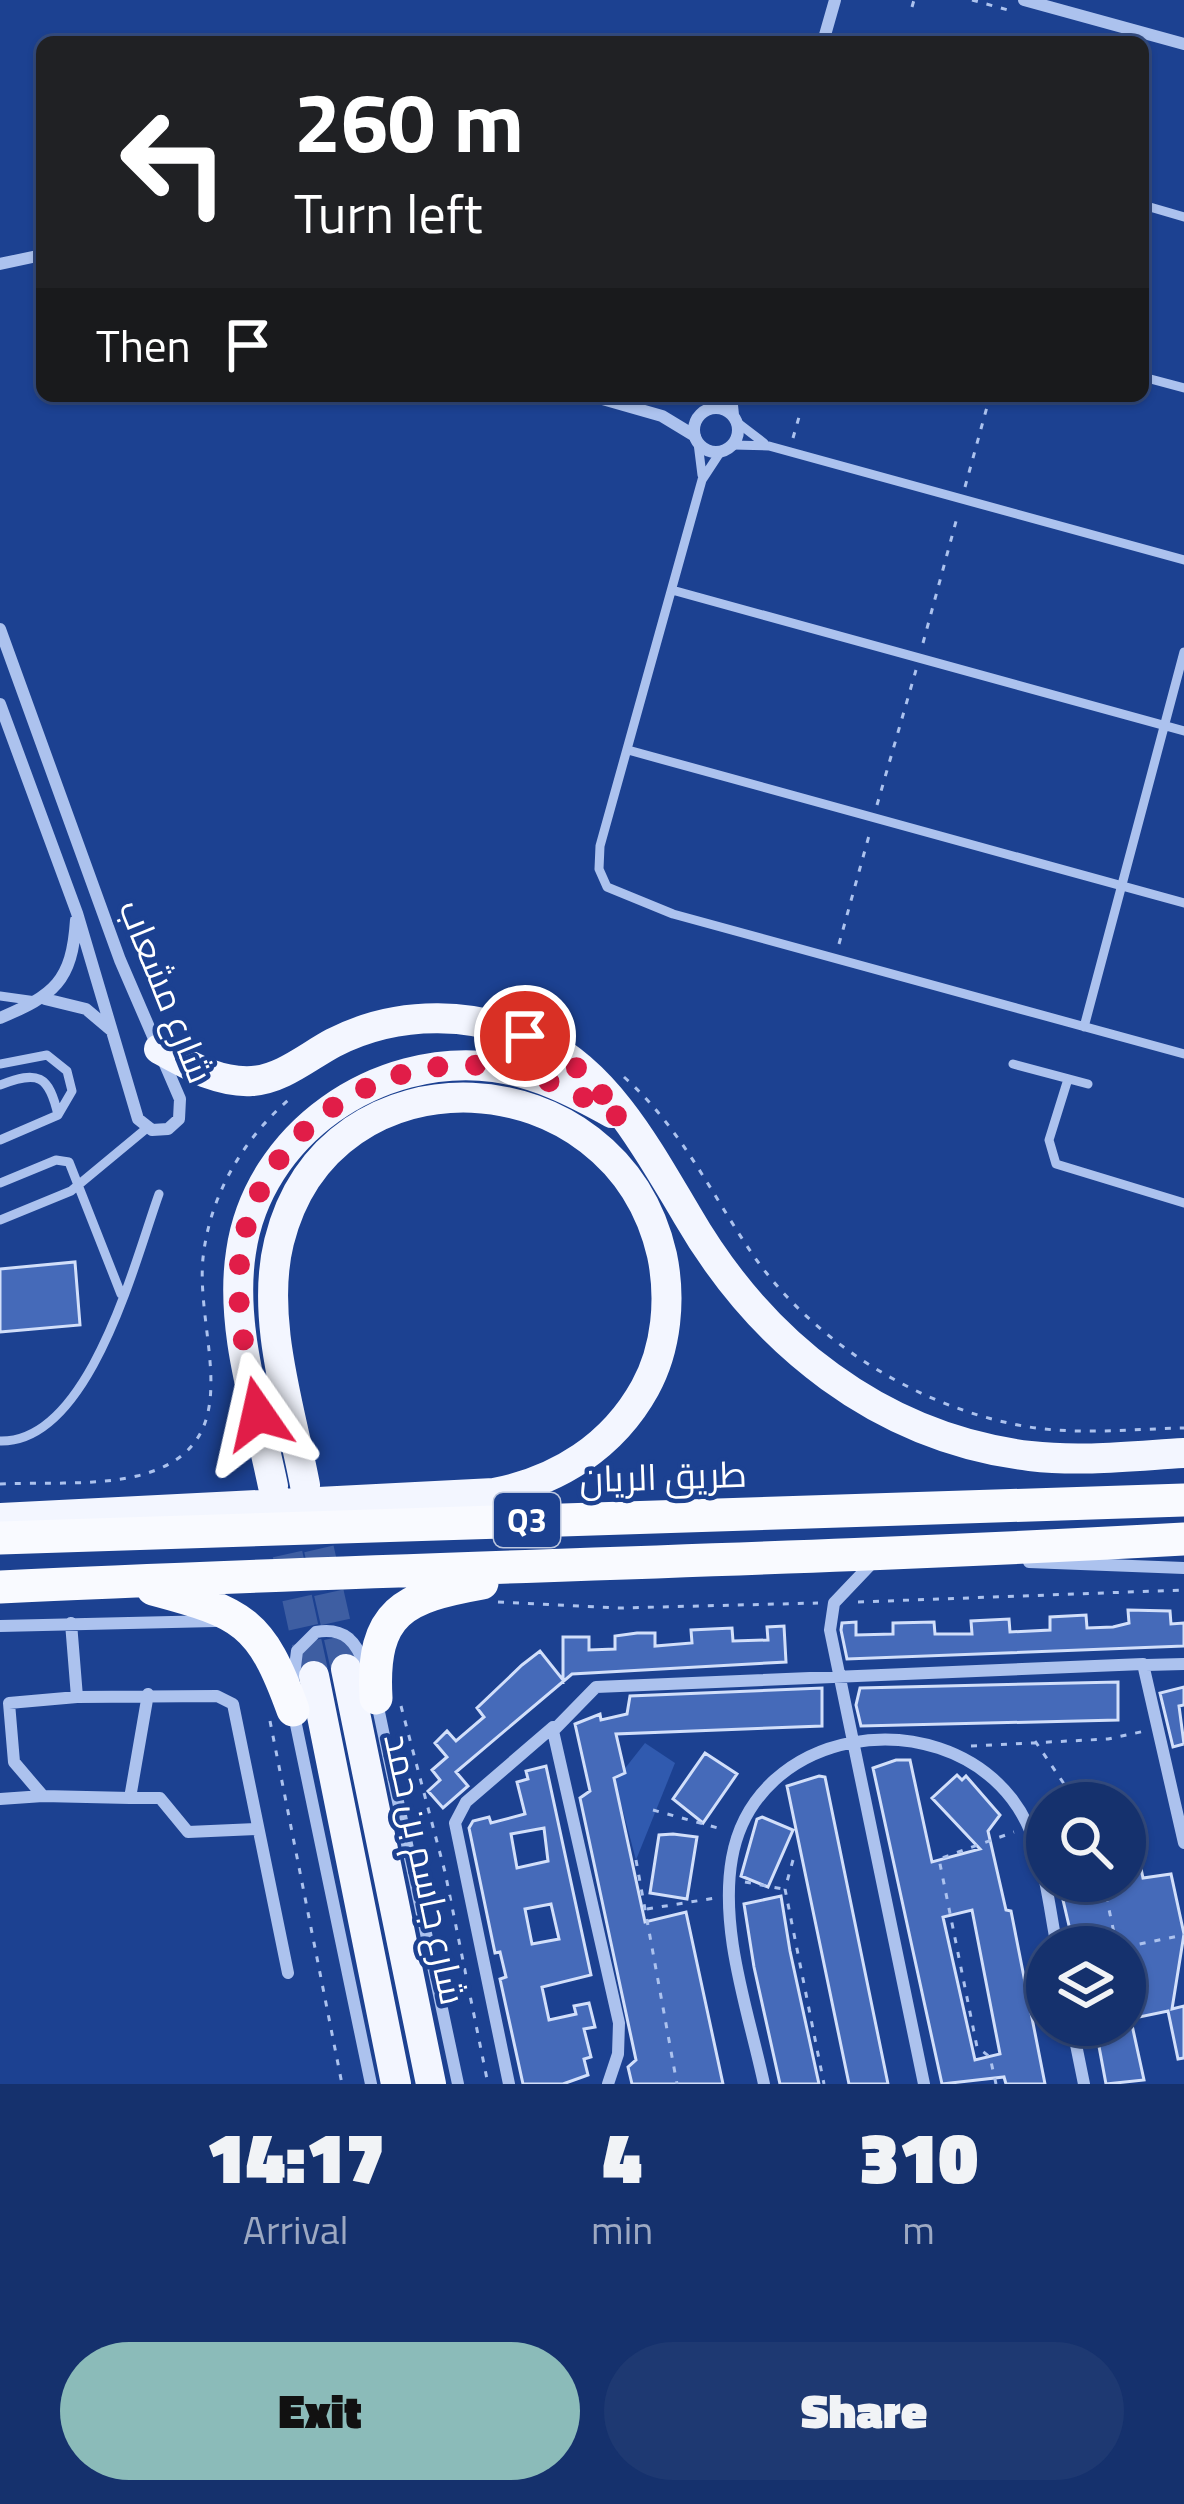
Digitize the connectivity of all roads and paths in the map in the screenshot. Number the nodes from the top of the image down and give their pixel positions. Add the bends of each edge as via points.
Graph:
1 (835, 0) edge
2 (1024, 0) edge
3 (825, 36) edge
4 (1184, 44) edge
5 (1149, 207) edge
6 (1184, 217) edge
7 (36, 255) edge
8 (0, 264) edge
9 (1149, 379) edge
10 (1184, 388) edge
11 (613, 402) edge
12 (732, 402) edge
13 (988, 402) edge
14 (710, 406) edge
15 (662, 416) junction
16 (735, 419) junction
17 (697, 439) junction
18 (769, 446) junction
19 (727, 448) junction
20 (702, 480) junction
21 (962, 499) junction
22 (1184, 560) edge
23 (672, 590) junction
24 (0, 629) edge
25 (1184, 652) edge
26 (919, 658) junction
27 (0, 704) edge
28 (1164, 725) junction
29 (1184, 731) edge
30 (628, 750) junction
31 (874, 818) junction
32 (1120, 886) junction
33 (1184, 903) edge
34 (77, 913) junction
35 (835, 958) junction
36 (0, 996) edge
37 (42, 1000) junction
38 (0, 1018) edge
39 (1084, 1027) junction
40 (117, 1036) junction
41 (159, 1049) junction
42 (1184, 1054) edge
43 (0, 1064) edge
44 (1013, 1064) dead end
45 (617, 1070) dead end
46 (1068, 1079) junction
47 (310, 1083) dead end
48 (0, 1084) edge
49 (1088, 1084) dead end
50 (58, 1115) junction
51 (622, 1119) junction
52 (147, 1128) junction
53 (0, 1140) edge
54 (0, 1183) edge
55 (79, 1184) junction
56 (159, 1194) dead end
57 (1184, 1203) edge
58 (0, 1220) edge
59 (122, 1295) junction
60 (825, 1376) junction
61 (1184, 1428) edge
62 (0, 1441) edge
63 (1184, 1453) edge
64 (1184, 1468) edge
65 (1184, 1482) edge
66 (0, 1484) edge
67 (305, 1485) tunnel mouth
68 (273, 1486) tunnel mouth
69 (1184, 1500) edge
70 (1054, 1504) junction
71 (0, 1518) edge
72 (0, 1538) edge
73 (1184, 1539) edge
74 (893, 1556) junction
75 (585, 1564) junction
76 (1184, 1568) edge
77 (122, 1581) junction
78 (0, 1587) edge
79 (241, 1621) junction
80 (71, 1623) junction
81 (0, 1626) edge
82 (1184, 1664) edge
83 (1146, 1665) junction
84 (346, 1669) tunnel mouth
85 (314, 1676) tunnel mouth
86 (840, 1677) junction
87 (148, 1694) junction
88 (77, 1697) junction
89 (376, 1699) junction
90 (281, 1714) junction
91 (553, 1727) junction
92 (1159, 1729) junction
93 (1035, 1741) junction
94 (856, 1744) junction
95 (969, 1760) junction
96 (1063, 1782) edge
97 (43, 1796) junction
98 (0, 1798) edge
99 (130, 1798) junction
100 (653, 1810) dead end
101 (1026, 1822) edge
102 (256, 1829) junction
103 (1026, 1830) edge
104 (738, 1833) junction
105 (1184, 1843) edge
106 (636, 1860) dead end
107 (793, 1861) dead end
108 (729, 1880) junction
109 (785, 1889) junction
110 (728, 1896) junction
111 (645, 1909) junction
112 (1184, 1935) edge
113 (1146, 1943) edge
114 (288, 1973) dead end
115 (1076, 2046) edge
116 (342, 2084) edge
117 (371, 2084) edge
118 (396, 2084) edge
119 (431, 2084) edge
120 (458, 2084) edge
121 (509, 2084) edge
122 (608, 2084) edge
123 (677, 2084) edge
124 (764, 2084) edge
125 (824, 2084) edge
126 (924, 2084) edge
127 (996, 2084) edge
128 (1084, 2084) edge

1 - 3 street
2 - 4 street
5 - 6 lane
7 - 8 street
9 - 10 lane
11 - 15 street
12 - 16 street
13 - 21 path
14 - 15 street
14 - 16 street
14 - 17 street
15 - 17 street
16 - 18 lane
16 - 19 street
17 - 19 street
17 - 20 lane
18 - 19 lane
18 - 21 lane
19 - 20 lane
20 - 23 lane
21 - 22 lane
21 - 26 path
23 - 26 lane
23 - 30 lane
24 - 41 street, شارع مشعاب
25 - 28 lane
26 - 28 lane
26 - 31 path
27 - 34 street, شارع مشعاب
28 - 29 lane
28 - 32 lane
30 - 31 lane
30 - 35 lane via 598,856 607,886 628,900
31 - 32 lane
31 - 35 path
32 - 33 lane
32 - 39 lane
34 - 37 street via 70,962
34 - 40 street, شارع مشعاب
35 - 39 lane
36 - 37 lane
37 - 38 street
37 - 40 street via 86,1009
39 - 42 lane
40 - 52 street, شارع مشعاب
41 - 51 main road via 216,1077 254,1081 379,1025 451,1018 553,1049 597,1084
41 - 52 street, شارع مشعاب via 182,1109 172,1127
43 - 50 lane via 33,1054 59,1060 72,1091
44 - 46 lane
45 - 61 path via 690,1149 785,1295 866,1363 972,1413 1020,1426
46 - 49 lane
46 - 57 lane via 1049,1140 1056,1165
47 - 66 path via 253,1135 211,1217 202,1278 213,1384 196,1441 137,1476
48 - 50 lane via 44,1077
50 - 53 lane
51 - 60 main road via 737,1291
51 - 68 main road via 526,1073 456,1065 370,1086 292,1142 256,1199 238,1281
52 - 55 lane
54 - 55 lane via 60,1159
55 - 58 lane
55 - 59 lane
56 - 59 lane
59 - 62 lane via 75,1394 28,1434
60 - 63 main road via 910,1424 988,1450 1061,1458
60 - 64 main road via 839,1396 878,1419 982,1463 1057,1472
65 - 70 highway via 1090,1491
67 - 71 main road via 284,1380 275,1266 286,1220 322,1160 379,1118 449,1097 519,1102 581,1131 632,1183 660,1246 667,1291 651,1376 614,1430 577,1462 494,1493
69 - 70 highway, طريق الريان / Q3
70 - 72 highway, طريق الريان / Q3
73 - 74 highway, Q3
74 - 75 highway, Q3
74 - 76 street
74 - 86 street via 834,1603
75 - 77 highway, Q3
75 - 89 highway via 412,1600 383,1631
77 - 78 highway, Q3
77 - 79 highway
79 - 80 street
79 - 90 highway via 275,1660
80 - 81 street
80 - 88 street
82 - 83 street
83 - 86 street
83 - 92 street
84 - 119 main road, شارع جاسم بن حمد
85 - 118 main road, شارع جاسم بن حمد
86 - 91 street via 604,1684
86 - 94 street
87 - 88 street
87 - 99 street
87 - 102 street via 218,1696 233,1704
88 - 97 street via 9,1703 14,1762
89 - 90 street, شارع جاسم بن حمد via 357,1646 326,1630 307,1636 297,1651
89 - 120 street, شارع جاسم بن حمد
90 - 116 path
90 - 117 street
91 - 121 street via 455,1822
91 - 122 street via 619,2023
92 - 93 path
92 - 105 street
93 - 95 path via 971,1745
93 - 96 path
94 - 95 street via 913,1739
94 - 104 street via 813,1755 775,1778
94 - 126 street
95 - 101 street
97 - 98 street
97 - 99 street
99 - 102 street via 160,1798 188,1832
100 - 104 path
102 - 114 street
103 - 127 path via 939,1859 976,2047 990,2057
104 - 108 street
106 - 111 path
107 - 109 path
108 - 109 path
108 - 110 street
109 - 125 path
110 - 111 path
110 - 124 street
111 - 123 path
112 - 113 path
115 - 128 street

